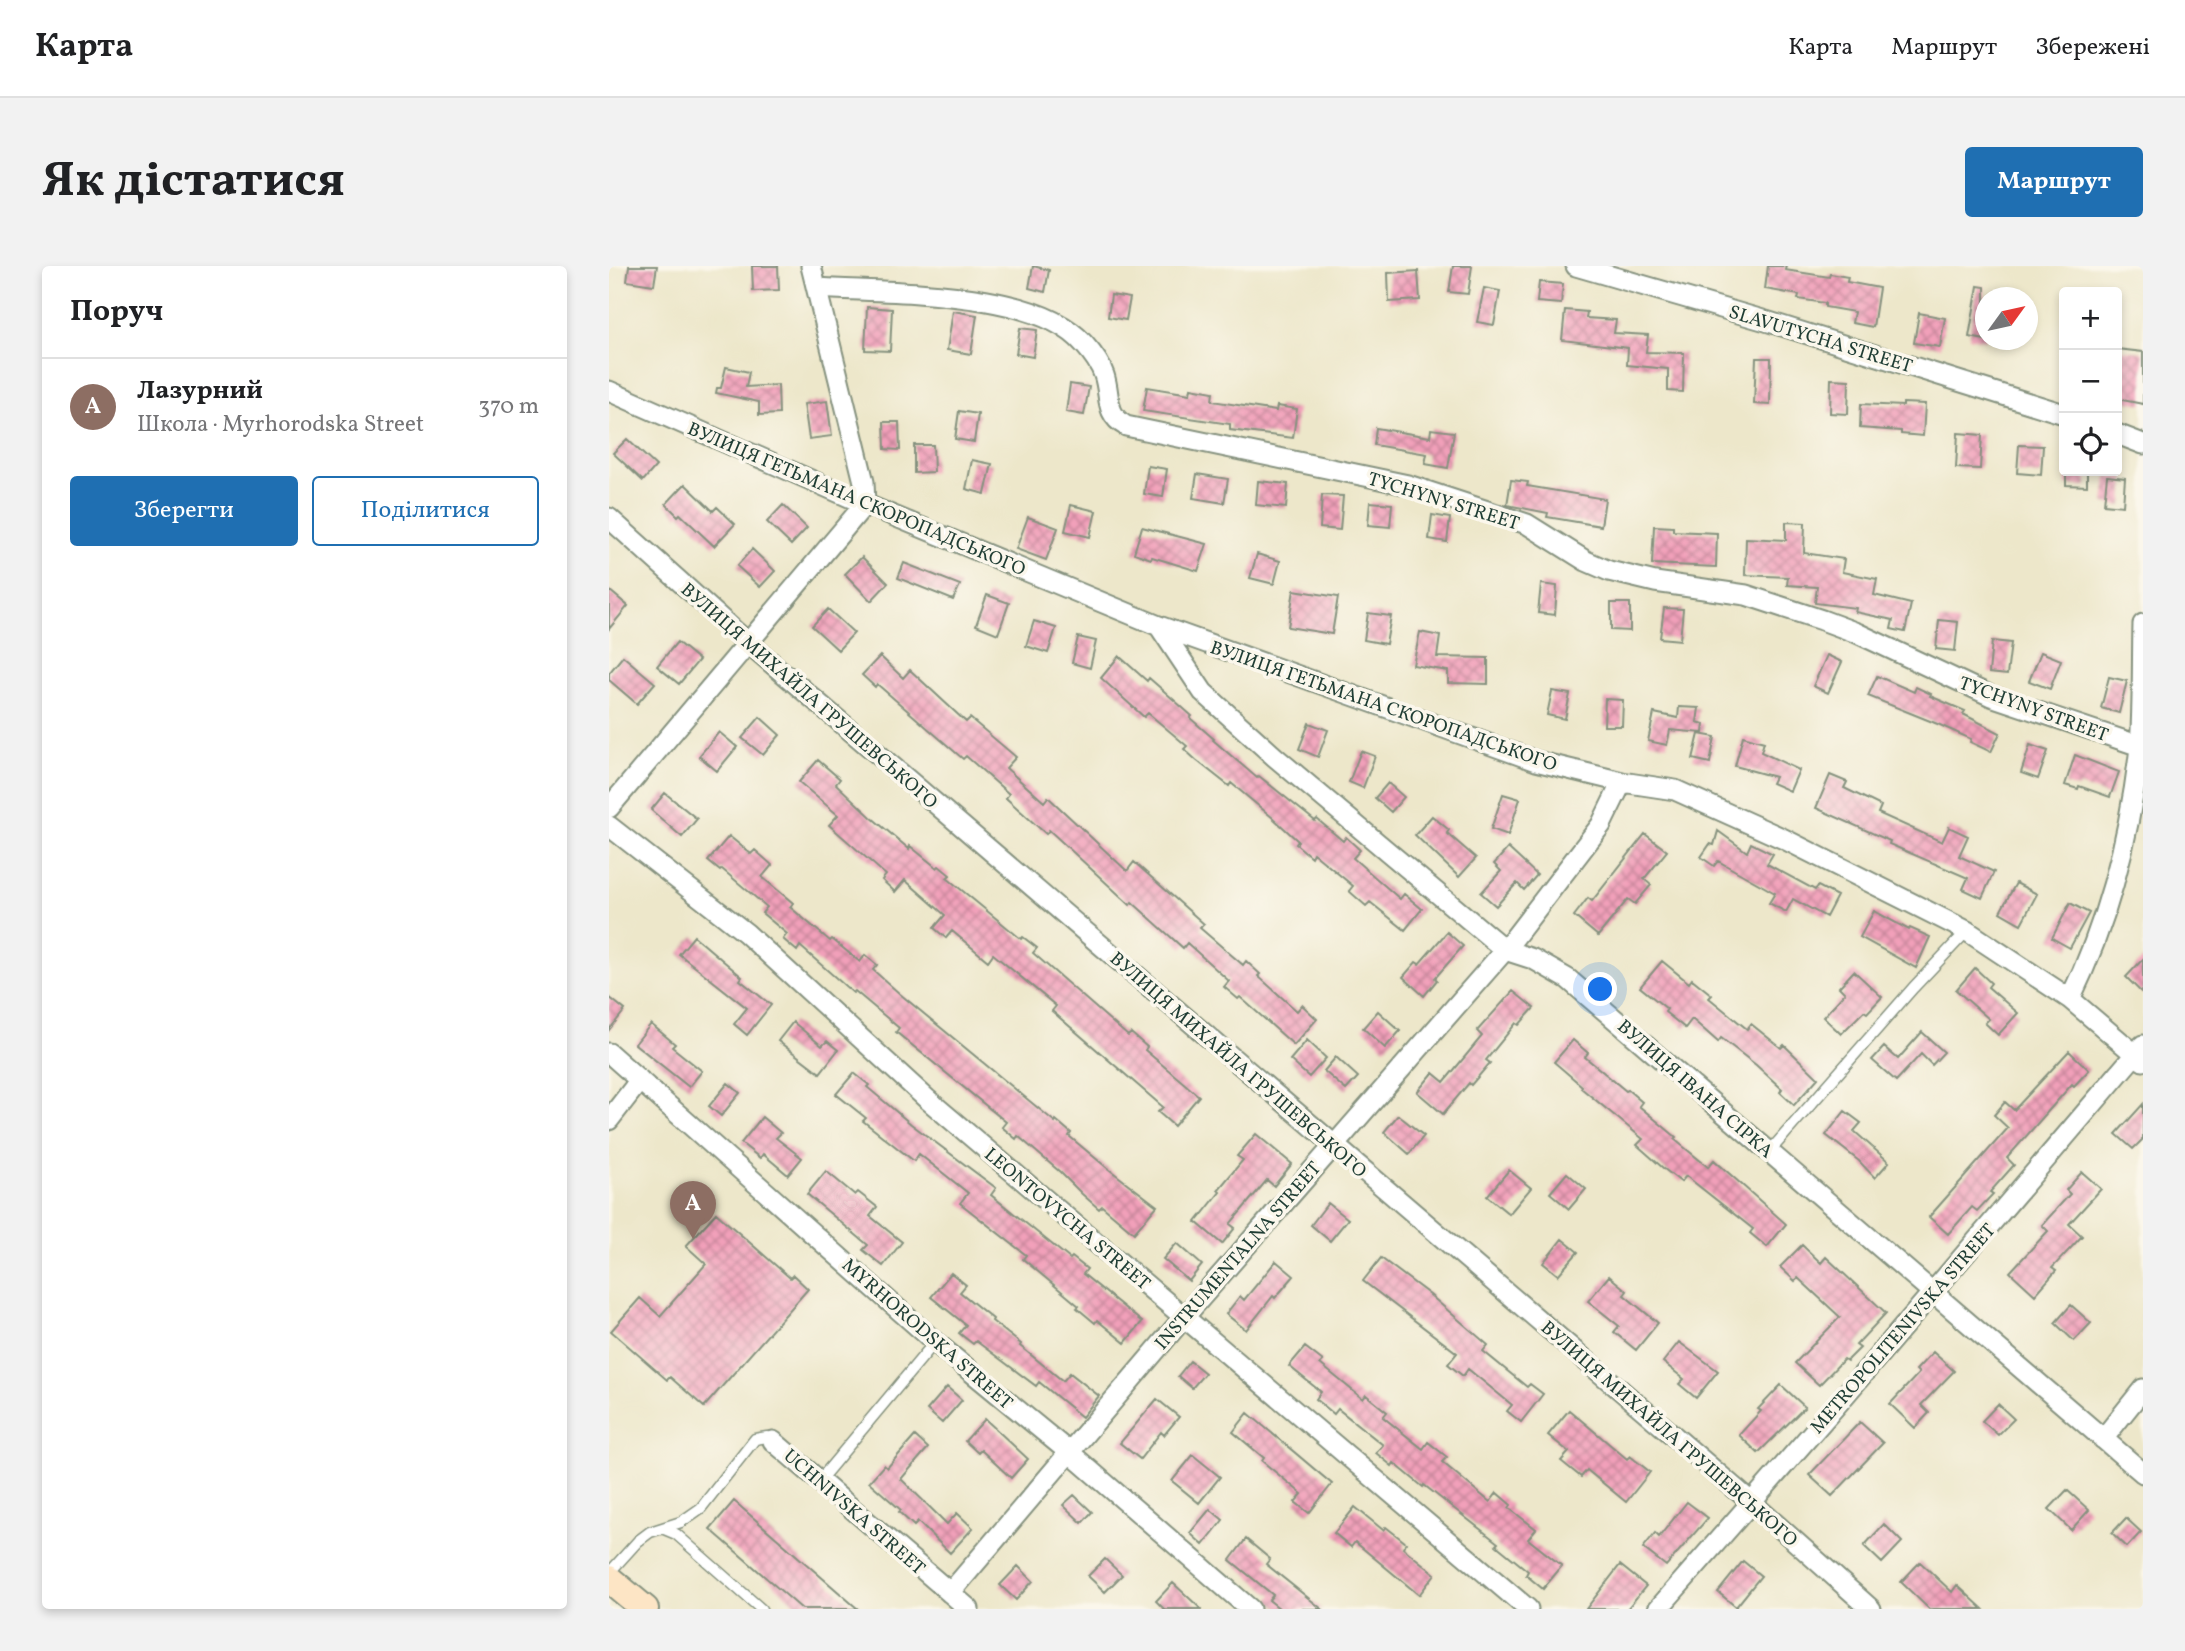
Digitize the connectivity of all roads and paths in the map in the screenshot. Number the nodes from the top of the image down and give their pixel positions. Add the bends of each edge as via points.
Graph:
1 (811, 266) edge
2 (1576, 266) edge
3 (818, 288) junction
4 (609, 391) edge
5 (2061, 413) edge
6 (2122, 436) edge
7 (2143, 444) edge
8 (865, 505) junction
9 (609, 518) edge
10 (2143, 624) edge
11 (1159, 626) junction
12 (747, 642) junction
13 (2140, 746) junction
14 (1622, 782) junction
15 (609, 808) edge
16 (609, 826) edge
17 (1967, 931) junction
18 (1505, 950) junction
19 (2070, 999) junction
20 (609, 1053) edge
21 (2140, 1053) edge
22 (640, 1080) junction
23 (609, 1120) edge
24 (1333, 1145) junction
25 (1770, 1151) junction
26 (1933, 1292) junction
27 (1185, 1316) junction
28 (935, 1342) junction
29 (2143, 1389) edge
30 (2103, 1439) junction
31 (773, 1441) joint
32 (1070, 1453) junction
33 (2143, 1473) edge
34 (819, 1482) junction
35 (1751, 1502) junction
36 (664, 1529) junction
37 (609, 1573) edge
38 (609, 1579) edge
39 (950, 1593) junction
40 (645, 1609) edge
41 (761, 1609) edge
42 (969, 1609) edge
43 (1250, 1609) edge
44 (1528, 1609) edge
45 (1658, 1609) edge
46 (1871, 1609) edge

1 - 3 street
2 - 5 street, SLAVUTYCHA STREET
3 - 8 street via 864,482
3 - 13 street, TYCHYNY STREET via 1001,302 1047,316 1074,333 1096,358 1110,410 1126,426 1408,485 1527,524 1609,571 1746,595 1822,620 1991,696
4 - 8 street, ВУЛИЦЯ ГЕТЬМАНА СКОРОПАДСЬКОГО
6 - 7 street
8 - 11 street, ВУЛИЦЯ ГЕТЬМАНА СКОРОПАДСЬКОГО
8 - 12 street
9 - 12 street, ВУЛИЦЯ МИХАЙЛА ГРУШЕВСЬКОГО
10 - 13 street
11 - 14 street, ВУЛИЦЯ ГЕТЬМАНА СКОРОПАДСЬКОГО via 1536,761
11 - 18 street, ВУЛИЦЯ ІВАНА СІРКА via 1203,692
12 - 15 street
12 - 24 street, ВУЛИЦЯ МИХАЙЛА ГРУШЕВСЬКОГО
13 - 19 street via 2125,838 2100,932
14 - 17 street, ВУЛИЦЯ ГЕТЬМАНА СКОРОПАДСЬКОГО via 1675,790
14 - 18 street, INSTRUMENTALNA STREET via 1601,825
16 - 27 street, LEONTOVYCHA STREET via 746,933 927,1098
17 - 19 street, ВУЛИЦЯ ГЕТЬМАНА СКОРОПАДСЬКОГО
17 - 25 lane
18 - 24 street, INSTRUMENTALNA STREET
18 - 25 street, ВУЛИЦЯ ІВАНА СІРКА via 1533,959 1568,979
19 - 21 street, ВУЛИЦЯ ГЕТЬМАНА СКОРОПАДСЬКОГО
20 - 22 street, MYRHORODSKA STREET
21 - 26 street, METROPOLITENIVSKA STREET
22 - 23 street
22 - 28 street, MYRHORODSKA STREET
24 - 27 street, INSTRUMENTALNA STREET
24 - 35 street, ВУЛИЦЯ МИХАЙЛА ГРУШЕВСЬКОГО
25 - 26 street, ВУЛИЦЯ ІВАНА СІРКА
26 - 30 street, ВУЛИЦЯ ІВАНА СІРКА
26 - 35 street, METROPOLITENIVSKA STREET
27 - 32 street, INSTRUMENTALNA STREET
27 - 44 street, LEONTOVYCHA STREET
28 - 32 street, MYRHORODSKA STREET
28 - 34 lane
29 - 30 street
30 - 33 street, ВУЛИЦЯ ІВАНА СІРКА
31 - 34 street, UCHNIVSKA STREET
31 - 36 lane via 755,1439 701,1508
32 - 39 street, INSTRUMENTALNA STREET
32 - 43 street, MYRHORODSKA STREET
34 - 39 street, UCHNIVSKA STREET
35 - 45 street, METROPOLITENIVSKA STREET
35 - 46 street, ВУЛИЦЯ МИХАЙЛА ГРУШЕВСЬКОГО
36 - 37 lane via 638,1541
36 - 41 lane via 676,1534
38 - 40 street
39 - 42 street, UCHNIVSKA STREET

